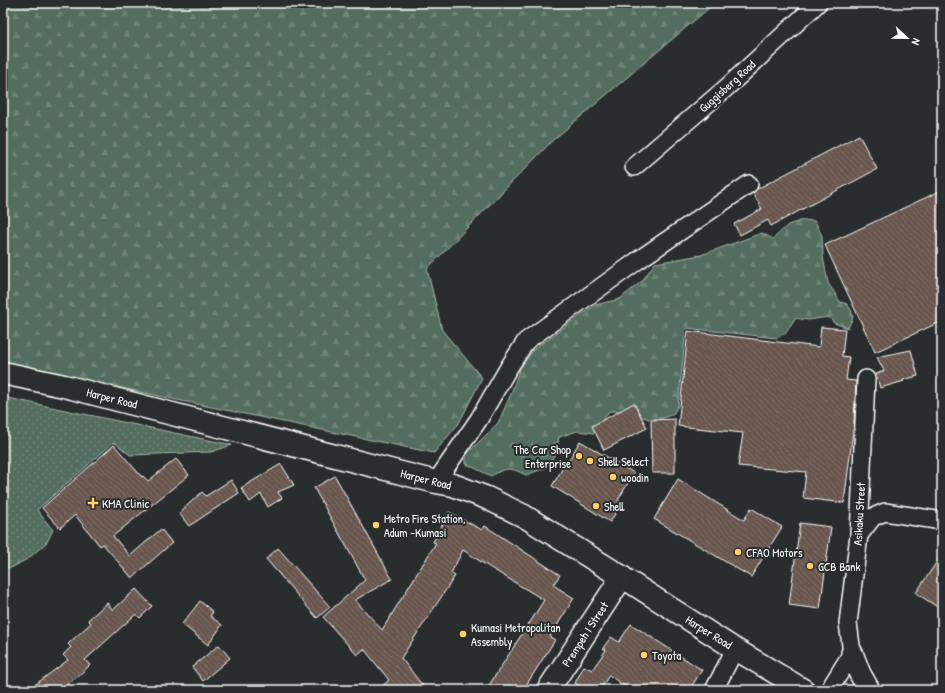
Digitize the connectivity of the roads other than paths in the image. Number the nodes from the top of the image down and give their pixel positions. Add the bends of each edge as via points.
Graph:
1 (818, 3) edge
2 (634, 166) dead end
3 (749, 184) dead end
4 (3, 373) edge
5 (866, 379) dead end
6 (436, 482) junction
7 (942, 521) edge
8 (859, 535) junction
9 (622, 577) junction
10 (735, 649) junction
11 (852, 653) junction
12 (548, 690) edge
13 (714, 690) edge
14 (804, 690) edge
15 (829, 690) edge
16 (869, 690) edge

1 - 2 street, Guggisberg Road via 726,88
3 - 6 street via 526,341 479,419
4 - 6 main road, Harper Road via 64,386
5 - 8 street, Asikaku Street
6 - 9 main road, Harper Road via 453,485 487,498 524,516
7 - 8 street via 885,512 873,517
8 - 11 street, Asikaku Street via 848,623
9 - 10 street, Harper Road
9 - 12 main road, Prempeh I Street
10 - 13 street
10 - 14 street, Harper Road
11 - 15 street
11 - 16 street

